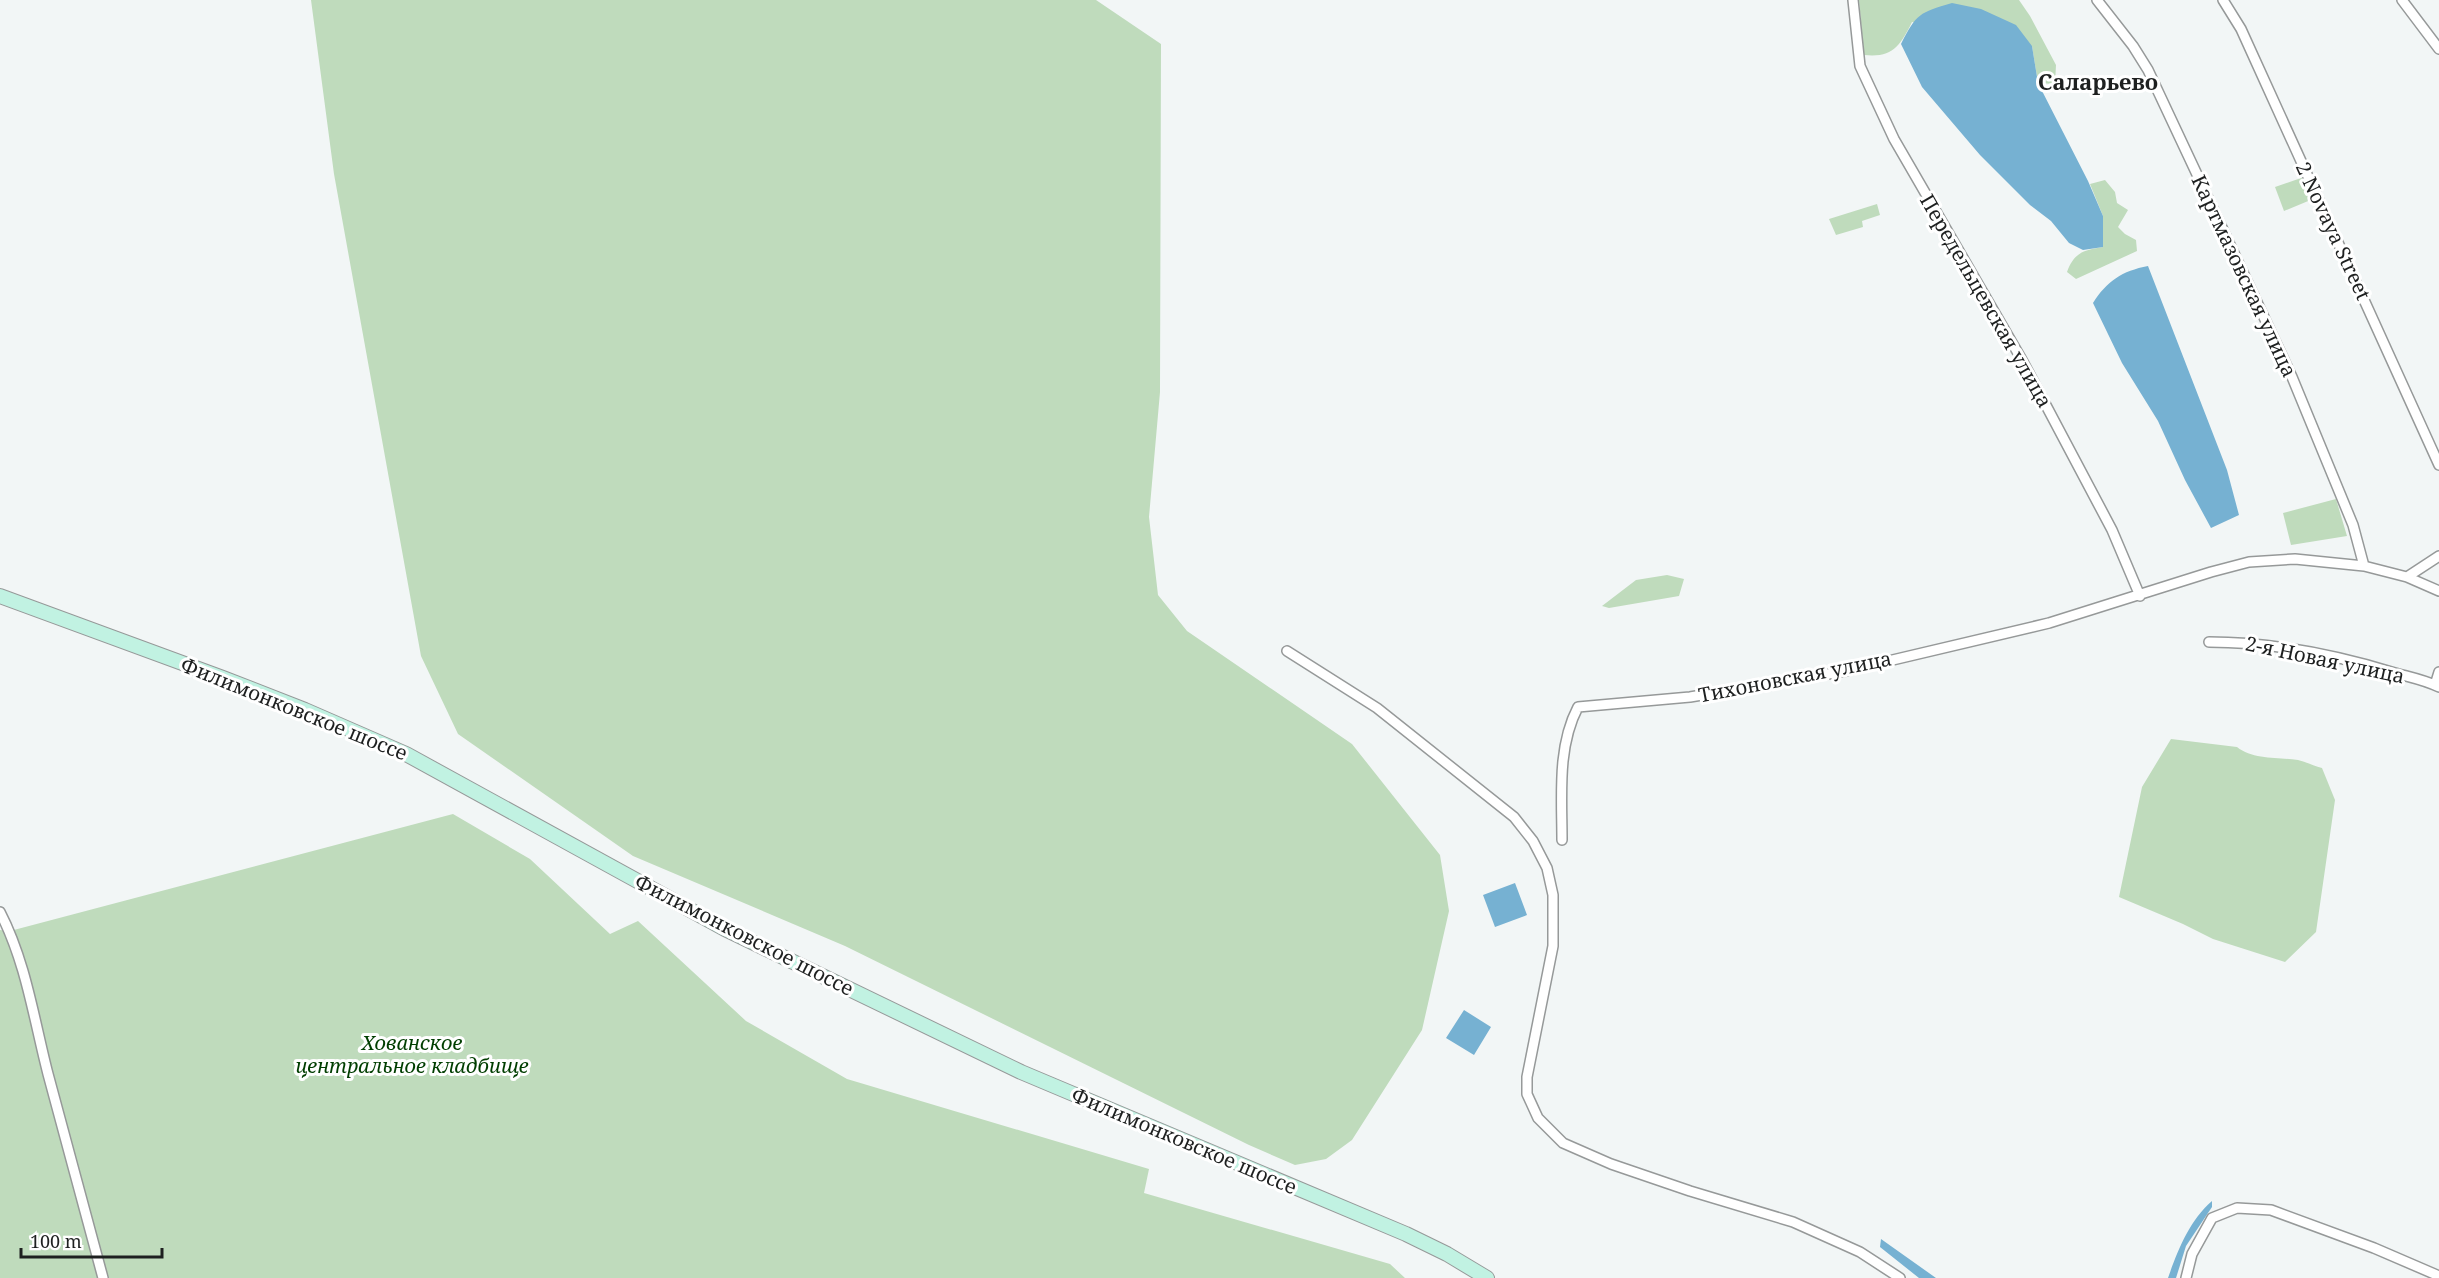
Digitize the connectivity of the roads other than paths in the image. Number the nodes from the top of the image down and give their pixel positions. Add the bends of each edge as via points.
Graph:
1 (1853, 0) edge
2 (2097, 0) edge
3 (2223, 0) edge
4 (2402, 0) edge
5 (2439, 49) edge
6 (2439, 465) edge
7 (2439, 556) edge
8 (2364, 566) junction
9 (2407, 577) junction
10 (2439, 591) edge
11 (0, 596) edge
12 (2140, 596) junction
13 (2209, 642) dead end
14 (1287, 651) dead end
15 (2439, 672) edge
16 (2437, 686) edge
17 (1562, 840) dead end
18 (0, 912) edge
19 (2439, 1276) edge
20 (103, 1278) edge
21 (1486, 1278) edge
22 (1900, 1278) edge
23 (2186, 1278) edge

1 - 12 street, Передельцевская улица via 1860,66 1894,139 2022,360 2112,530
2 - 8 street, Картмазовская улица via 2148,70 2292,377 2353,525
3 - 6 street, 2 Novaya Street via 2241,28
4 - 5 street
7 - 9 street
8 - 9 street
8 - 12 street via 2295,559 2249,562
9 - 10 street
11 - 21 main road, Филимонковское шоссе via 245,687 406,754 767,950 1022,1072 1414,1238
12 - 17 street, Тихоновская улица via 2049,623 1846,671 1690,697 1578,707 1568,727 1562,781
13 - 16 street, 2-я Новая улица via 2240,642 2329,657
14 - 22 street via 1377,708 1514,818 1533,841 1547,868 1553,895 1553,946 1527,1094 1539,1118 1563,1143 1690,1191 1793,1222 1860,1252
15 - 16 street
18 - 20 street via 20,957
19 - 23 street via 2271,1210 2237,1208 2212,1218 2192,1254

